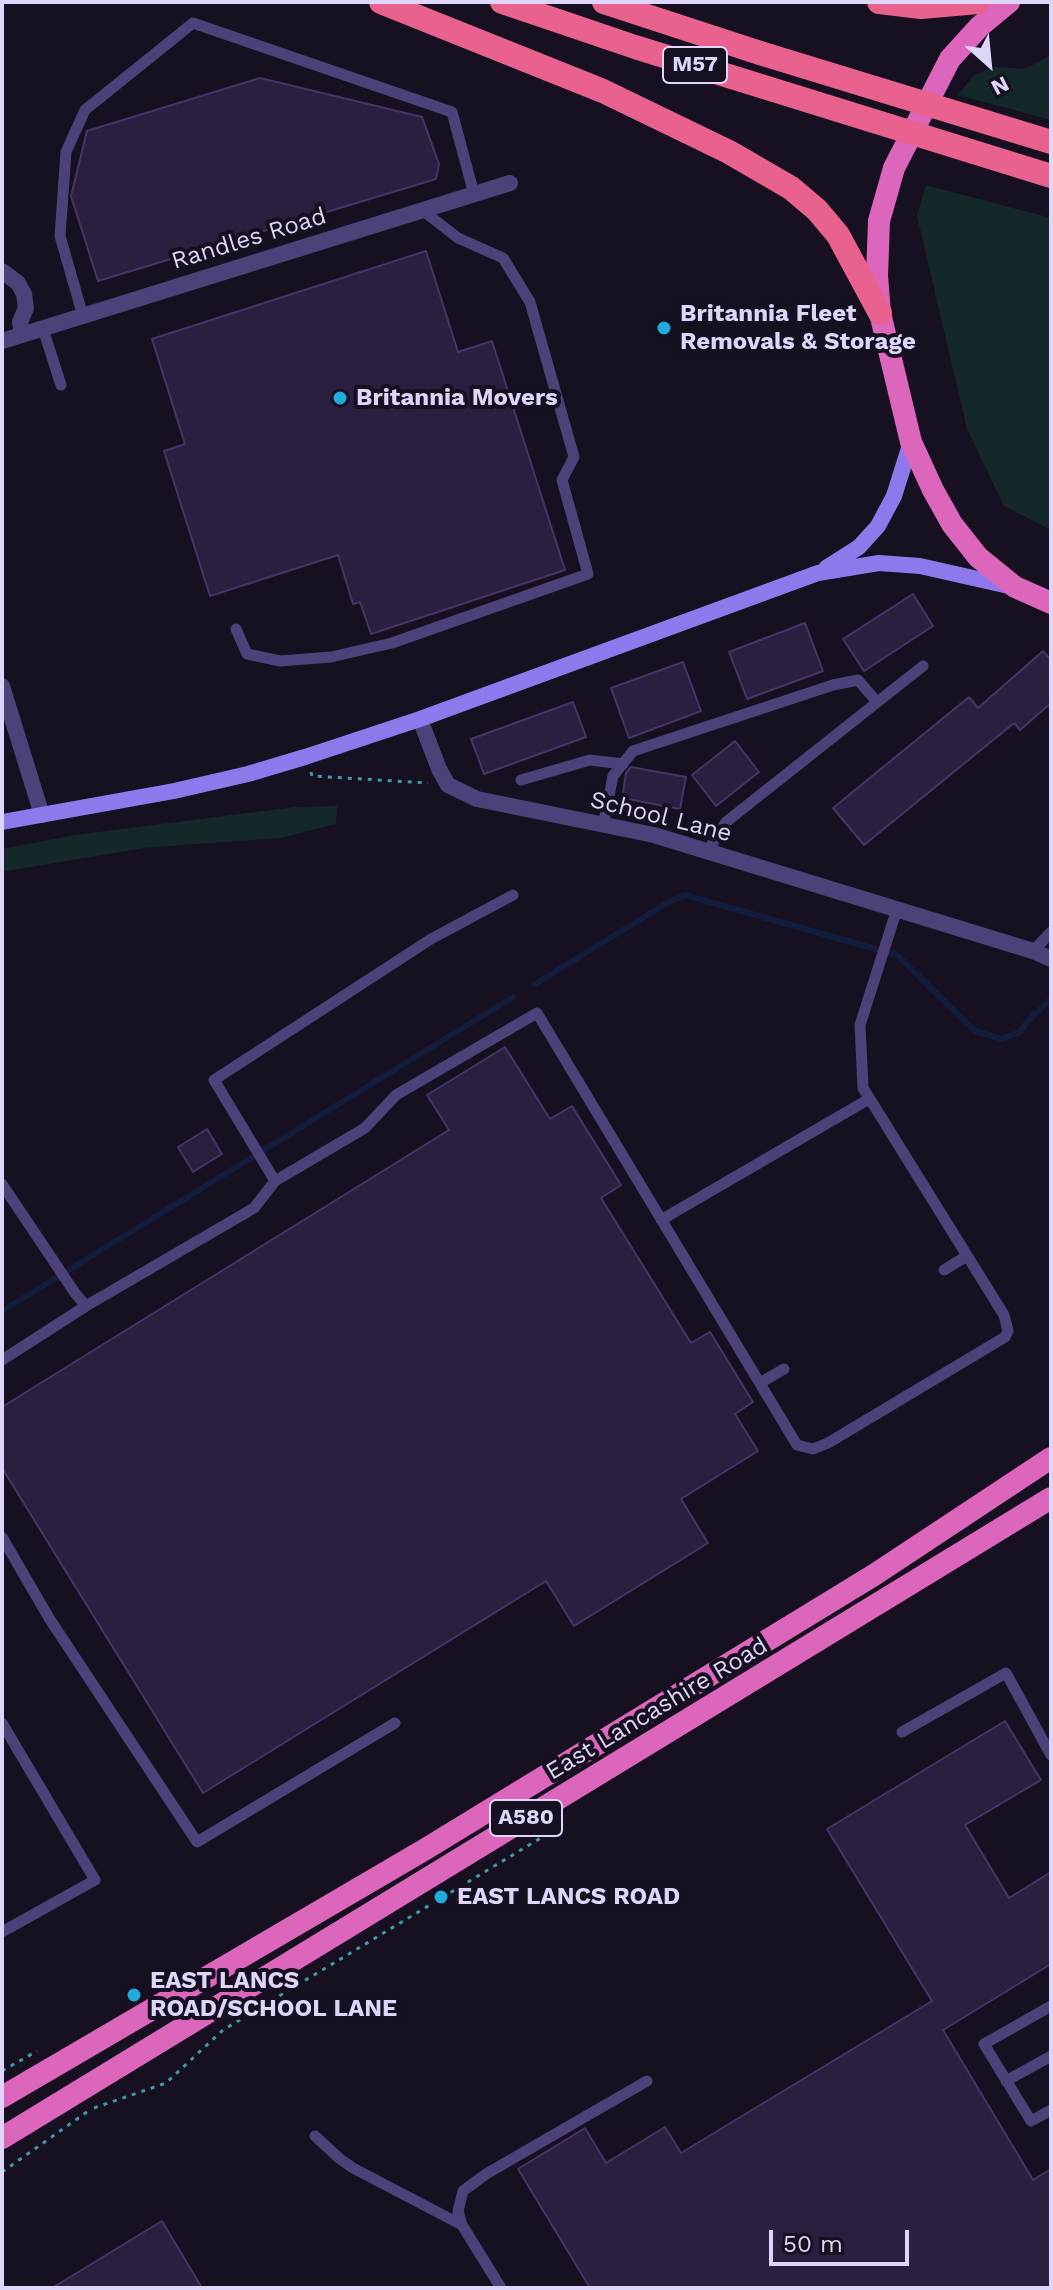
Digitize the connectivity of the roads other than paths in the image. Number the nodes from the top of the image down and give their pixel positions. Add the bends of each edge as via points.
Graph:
1 (381, 2) edge
2 (502, 2) edge
3 (604, 2) edge
4 (879, 2) edge
5 (978, 2) edge
6 (1009, 2) edge
7 (1051, 142) edge
8 (1051, 176) edge
9 (510, 183) dead end
10 (474, 194) junction
11 (422, 210) junction
12 (2, 271) edge
13 (880, 313) junction
14 (83, 316) junction
15 (43, 329) junction
16 (22, 335) junction
17 (2, 341) edge
18 (61, 385) dead end
19 (911, 442) junction
20 (818, 573) junction
21 (1015, 587) junction
22 (1051, 603) edge
23 (236, 629) dead end
24 (923, 666) dead end
25 (2, 686) edge
26 (877, 702) junction
27 (420, 719) junction
28 (623, 764) junction
29 (521, 780) dead end
30 (42, 815) junction
31 (2, 822) edge
32 (603, 826) junction
33 (708, 851) junction
34 (513, 895) dead end
35 (897, 909) junction
36 (1051, 932) edge
37 (1033, 951) junction
38 (1051, 959) edge
39 (869, 1099) junction
40 (275, 1181) junction
41 (2, 1184) edge
42 (661, 1220) junction
43 (967, 1256) junction
44 (944, 1270) dead end
45 (86, 1306) junction
46 (2, 1360) edge
47 (784, 1369) dead end
48 (760, 1383) junction
49 (1051, 1458) edge
50 (1051, 1498) edge
51 (2, 1537) edge
52 (2, 1723) edge
53 (395, 1723) dead end
54 (902, 1732) dead end
55 (1051, 1755) edge
56 (2, 1932) edge
57 (1051, 2006) edge
58 (1051, 2056) edge
59 (647, 2081) dead end
60 (1006, 2081) junction
61 (2, 2097) edge
62 (1051, 2110) edge
63 (315, 2136) dead end
64 (2, 2138) edge
65 (462, 2225) junction
66 (501, 2288) edge

1 - 13 highway via 603,91 791,188 838,235
2 - 8 highway, M57
3 - 7 highway, M57
4 - 5 highway via 921,7
6 - 13 highway via 950,59 894,168 876,239
9 - 10 street, Randles Road
10 - 11 street, Randles Road
10 - 14 lane via 452,112 193,23 85,110 66,152 60,236
11 - 14 street, Randles Road
11 - 23 lane via 458,238 503,258 530,302 574,457 562,480 588,574 392,643 331,657 280,661 247,654
12 - 16 street via 24,294
13 - 19 highway
14 - 15 street, Randles Road
15 - 16 street, Randles Road
15 - 18 lane
16 - 17 street, Randles Road
19 - 20 main road via 878,526 859,547
19 - 21 highway via 952,524 978,557
20 - 21 main road via 879,563
20 - 27 main road
21 - 22 highway
24 - 26 lane
25 - 30 street
26 - 28 lane via 858,680 833,685 633,751
26 - 33 lane via 726,822
27 - 30 main road via 305,757 174,791
27 - 32 street, School Lane via 448,785 477,799
28 - 29 lane via 590,760
28 - 32 lane via 613,776
30 - 31 main road
32 - 33 street, School Lane
33 - 35 street, School Lane
34 - 40 lane via 431,939 214,1080
35 - 37 street, School Lane
35 - 39 lane via 860,1025 863,1088
36 - 37 lane
37 - 38 street, School Lane
39 - 42 lane
39 - 43 lane
40 - 42 lane via 365,1128 396,1095 537,1013
40 - 45 lane via 254,1208
41 - 45 lane
42 - 48 lane
43 - 44 lane
43 - 48 lane via 1008,1323 1005,1337 813,1449 797,1445
45 - 46 lane
47 - 48 lane
49 - 61 highway, East Lancashire Road / A580 via 874,1575 452,1834
50 - 64 highway, East Lancashire Road / A580
51 - 53 lane via 49,1618 197,1842
52 - 56 lane via 95,1880
54 - 55 lane via 1006,1673
57 - 60 lane via 984,2044
58 - 60 lane
59 - 65 lane via 463,2191 458,2211
60 - 62 lane via 1031,2121
63 - 65 lane via 353,2168
65 - 66 lane

